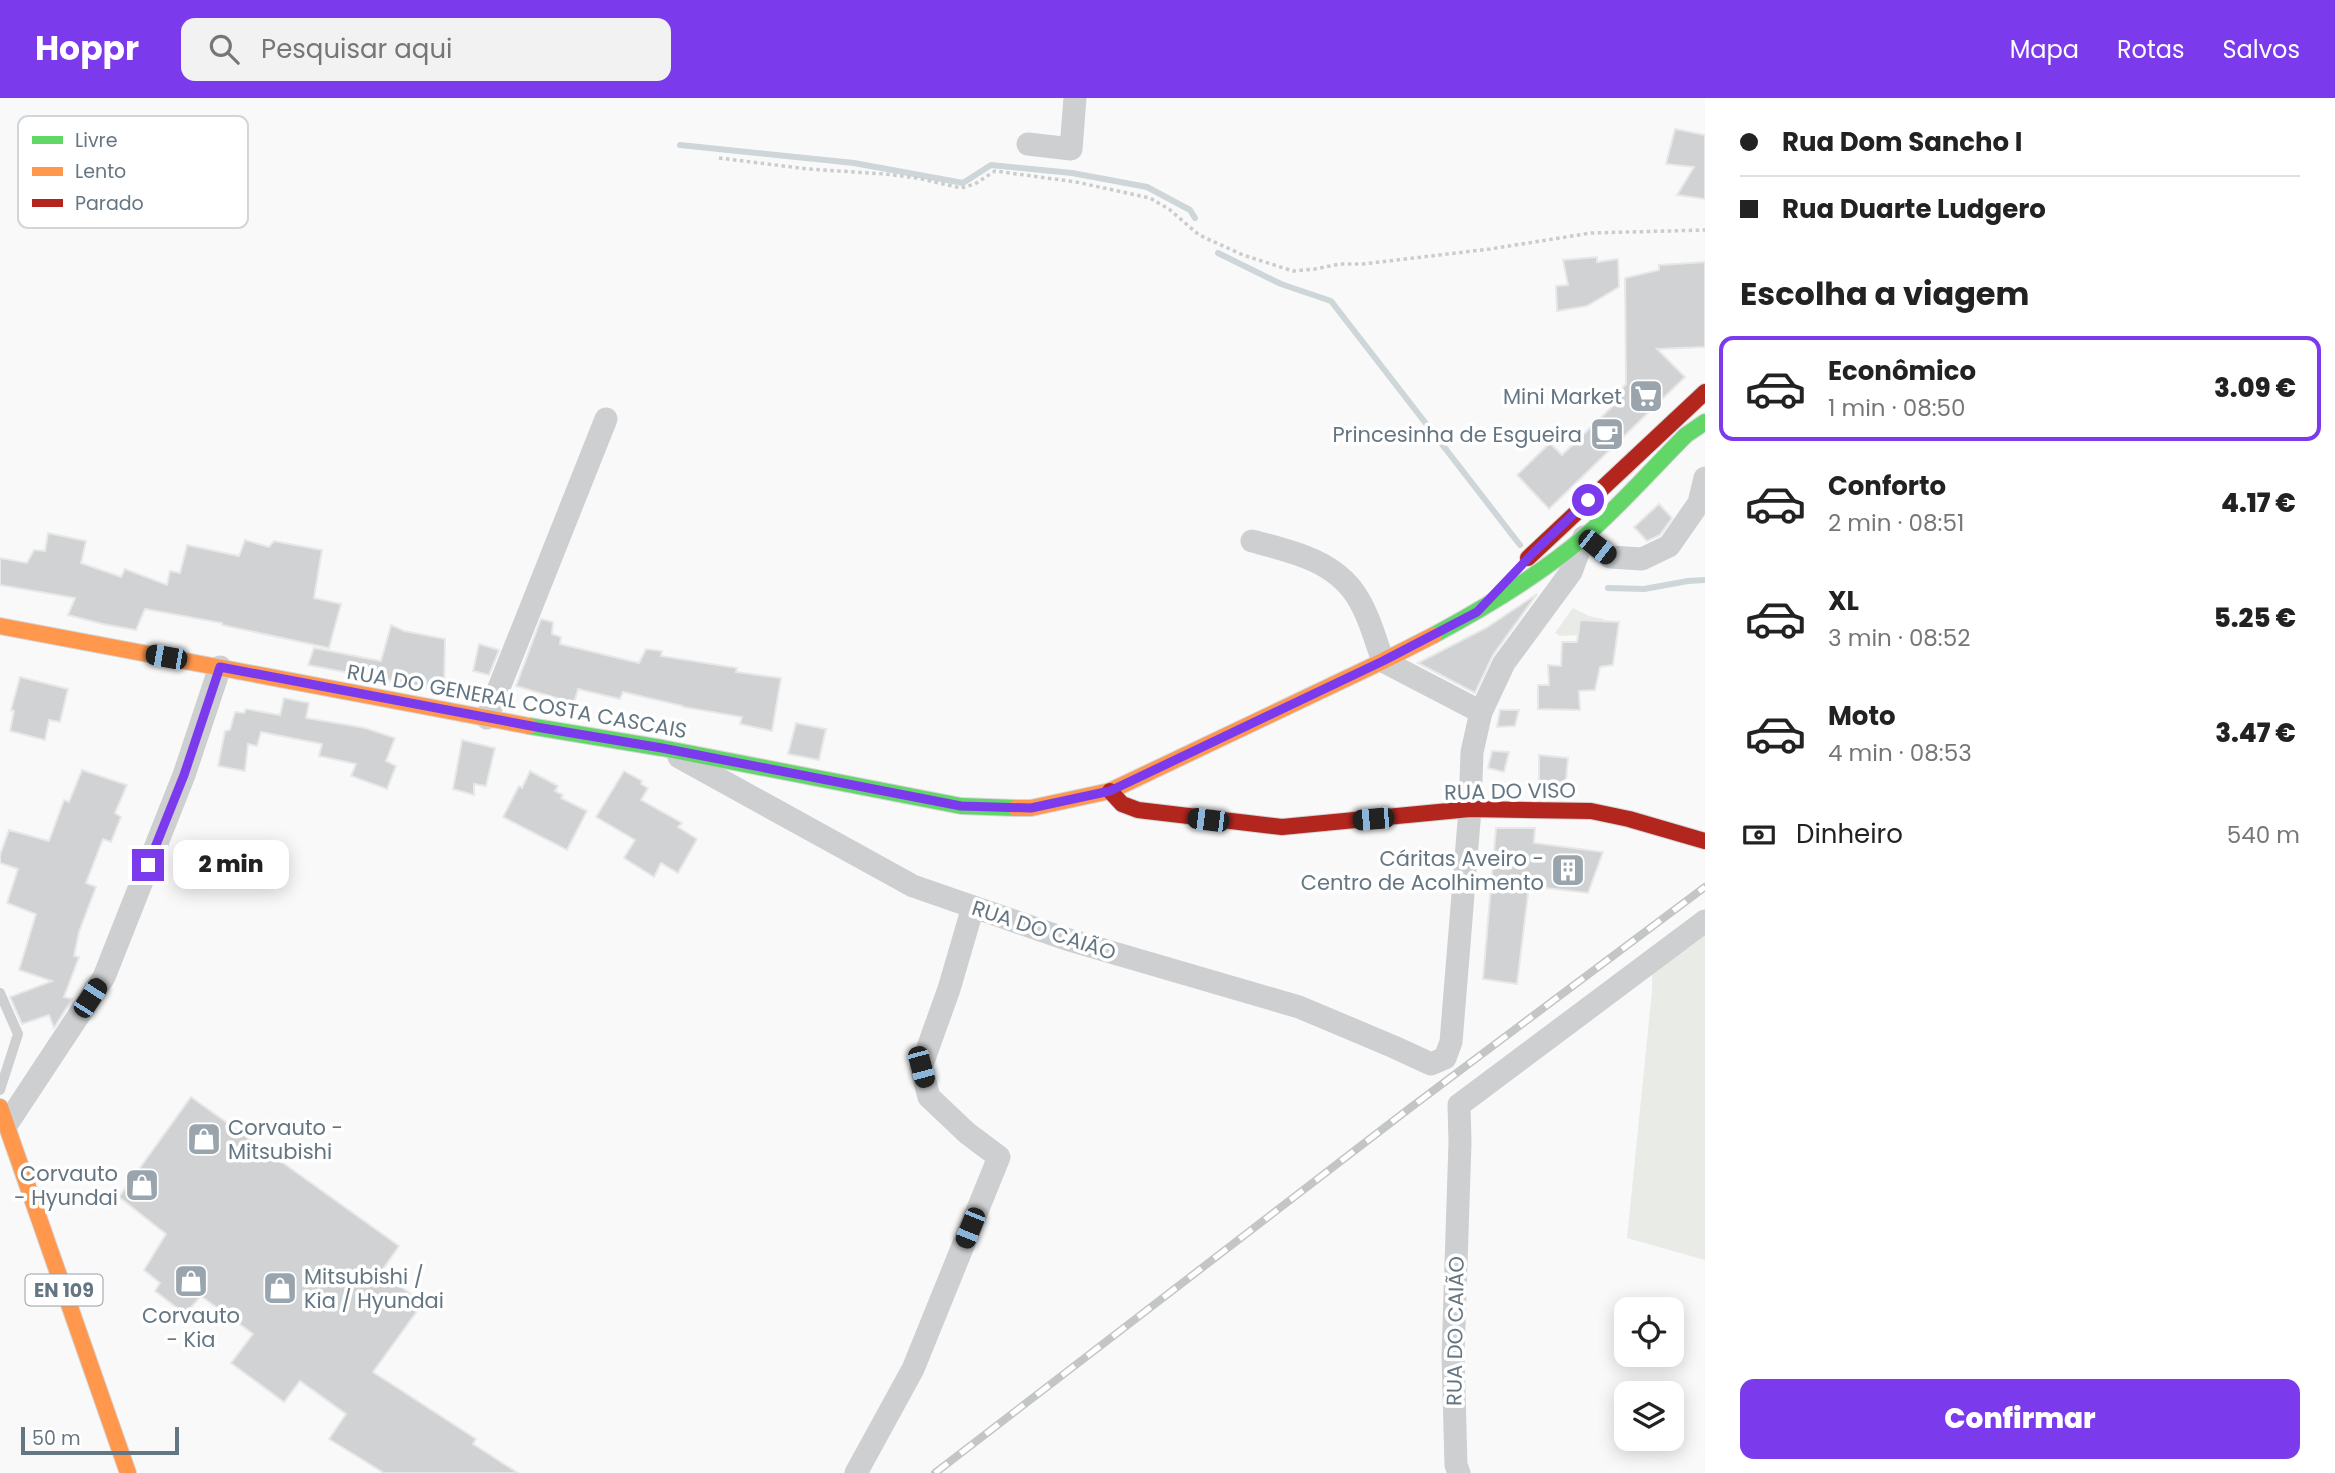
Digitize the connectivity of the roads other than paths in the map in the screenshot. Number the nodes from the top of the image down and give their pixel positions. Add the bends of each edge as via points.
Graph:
1 (1075, 98) edge
2 (1028, 144) dead end
3 (1705, 392) edge
4 (606, 419) dead end
5 (1705, 420) edge
6 (1686, 435) joint
7 (1705, 478) edge
8 (1584, 537) junction
9 (1252, 541) dead end
10 (1477, 612) junction
11 (0, 626) edge
12 (1383, 661) junction
13 (220, 667) junction
14 (1481, 712) junction
15 (487, 718) junction
16 (662, 748) junction
17 (1110, 791) junction
18 (1470, 808) junction
19 (1705, 841) edge
20 (973, 907) junction
21 (1705, 921) edge
22 (0, 993) edge
23 (0, 1090) edge
24 (3, 1115) edge
25 (128, 1473) edge
26 (856, 1473) edge
27 (1459, 1473) edge

1 - 2 street via 1071,149
3 - 10 main road via 1534,552
4 - 15 street
5 - 6 street
6 - 8 main road
7 - 8 street via 1699,503 1669,546 1660,551 1642,559 1610,557
8 - 10 main road
8 - 14 street via 1571,572 1504,663
9 - 12 street via 1296,553 1339,576 1356,595
10 - 12 main road, RUA DO GENERAL COSTA CASCAIS
11 - 13 main road, RUA DO GENERAL COSTA CASCAIS
12 - 14 street
12 - 17 main road, RUA DO GENERAL COSTA CASCAIS
13 - 15 main road, RUA DO GENERAL COSTA CASCAIS
13 - 24 street via 184,775 104,977
14 - 18 street via 1472,752
15 - 16 main road, RUA DO GENERAL COSTA CASCAIS
16 - 17 main road, RUA DO GENERAL COSTA CASCAIS via 961,806 1031,808
16 - 20 street, RUA DO CAIÃO via 912,886
17 - 18 main road, RUA DO VISO via 1122,804 1138,810 1261,826
18 - 19 main road, RUA DO VISO via 1591,811
18 - 20 street, RUA DO CAIÃO via 1451,1042 1445,1058 1431,1064 1299,1007
20 - 26 street via 921,1067 929,1097 999,1157 913,1369
21 - 27 street, RUA DO CAIÃO via 1459,1105 1453,1356
22 - 23 lane via 18,1034
24 - 25 main road, EN 109

